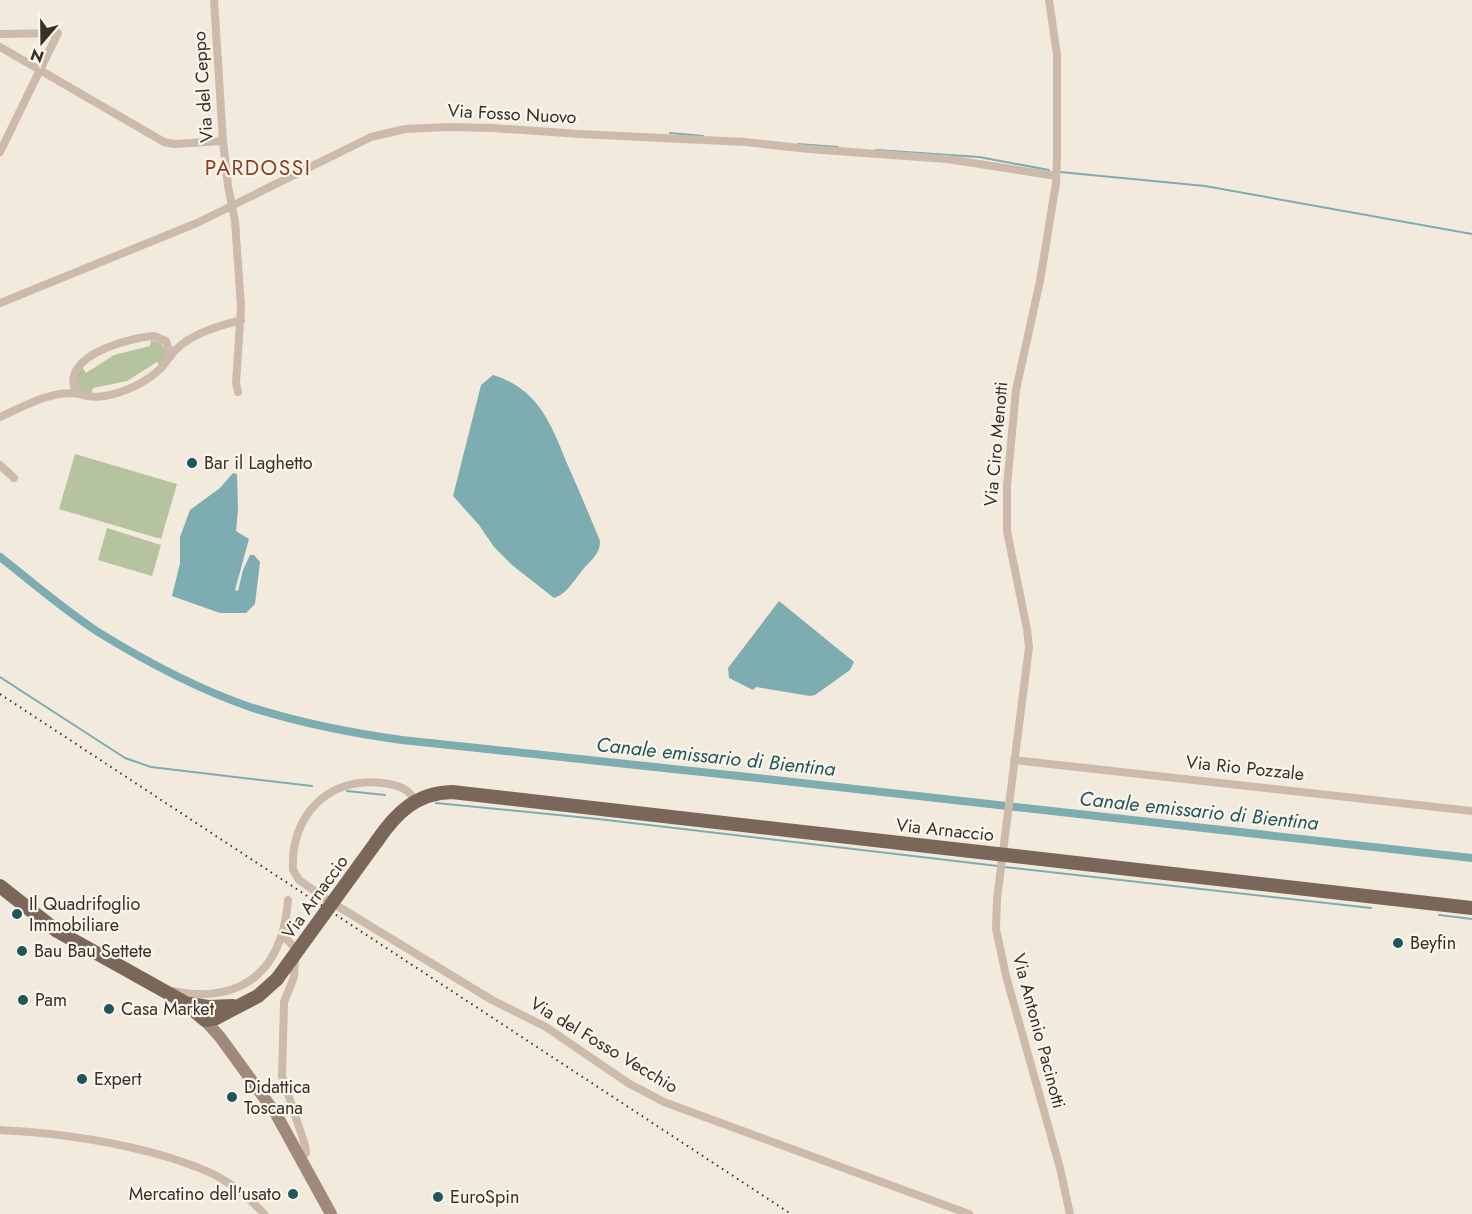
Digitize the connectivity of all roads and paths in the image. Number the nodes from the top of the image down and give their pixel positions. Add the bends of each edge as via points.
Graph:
1 (214, 0) edge
2 (1049, 0) edge
3 (0, 34) edge
4 (0, 48) edge
5 (41, 72) junction
6 (224, 141) junction
7 (0, 152) edge
8 (1056, 176) junction
9 (232, 207) junction
10 (0, 303) edge
11 (241, 320) junction
12 (187, 340) junction
13 (166, 341) junction
14 (169, 358) junction
15 (73, 376) junction
16 (238, 392) dead end
17 (56, 394) junction
18 (79, 394) junction
19 (0, 417) edge
20 (0, 465) edge
21 (14, 478) dead end
22 (1014, 760) junction
23 (414, 801) junction
24 (1472, 811) edge
25 (1001, 863) junction
26 (0, 886) edge
27 (288, 900) dead end
28 (329, 901) dead end
29 (339, 907) dead end
30 (1472, 908) edge
31 (282, 934) junction
32 (292, 945) dead end
33 (295, 960) dead end
34 (160, 988) junction
35 (184, 1002) junction
36 (229, 1009) junction
37 (203, 1018) junction
38 (219, 1037) junction
39 (0, 1130) edge
40 (301, 1159) junction
41 (264, 1214) edge
42 (331, 1214) edge
43 (969, 1214) edge
44 (1070, 1214) edge

1 - 6 street, Via del Ceppo
2 - 8 street, Via Ciro Menotti via 1057,62
3 - 5 street via 58,33
4 - 5 street
5 - 6 street via 164,142
5 - 7 street
6 - 9 street, Via del Ceppo
8 - 9 street, Via Fosso Nuovo via 947,159 746,142 429,127 371,138
8 - 22 street, Via Ciro Menotti via 1040,281 1016,390 1008,475 1007,531 1029,639
9 - 10 street, Via Fosso Nuovo
9 - 11 street, Via del Ceppo
11 - 12 street
11 - 16 street, Via del Ceppo
12 - 13 street
12 - 14 street
13 - 14 street
13 - 15 street via 154,336 112,345 84,361
14 - 18 street via 157,373 130,388 100,397
15 - 17 street
15 - 18 street
17 - 18 street
17 - 19 street
20 - 21 street
22 - 24 street, Via Rio Pozzale
22 - 25 street, Via Ciro Menotti
23 - 25 main road, Via Arnaccio via 439,793 464,793
23 - 28 street, Via Arnaccio via 406,790 369,781 354,783 318,801 297,836 292,865 295,876
23 - 36 main road, Via Arnaccio, bridge via 393,819 277,979 263,993
25 - 30 main road, Via Arnaccio
25 - 44 street, Via Antonio Pacinotti via 996,921 999,949
26 - 34 main road via 57,931
27 - 31 street, Via Arnaccio
29 - 43 street, Via del Fosso Vecchio via 492,1000 546,1027 628,1083 664,1102
31 - 32 street, Via Arnaccio
31 - 34 street, Via Arnaccio via 263,969 233,990 203,995
33 - 40 street, Via Arnaccio via 294,977 284,1002 282,1076 305,1145 306,1153
34 - 35 main road
35 - 36 main road
35 - 37 main road
36 - 37 main road, Via Arnaccio via 210,1020
36 - 38 main road via 220,1024
37 - 38 main road
38 - 40 main road via 276,1114
39 - 41 street via 79,1137 160,1155 221,1178
40 - 42 main road

